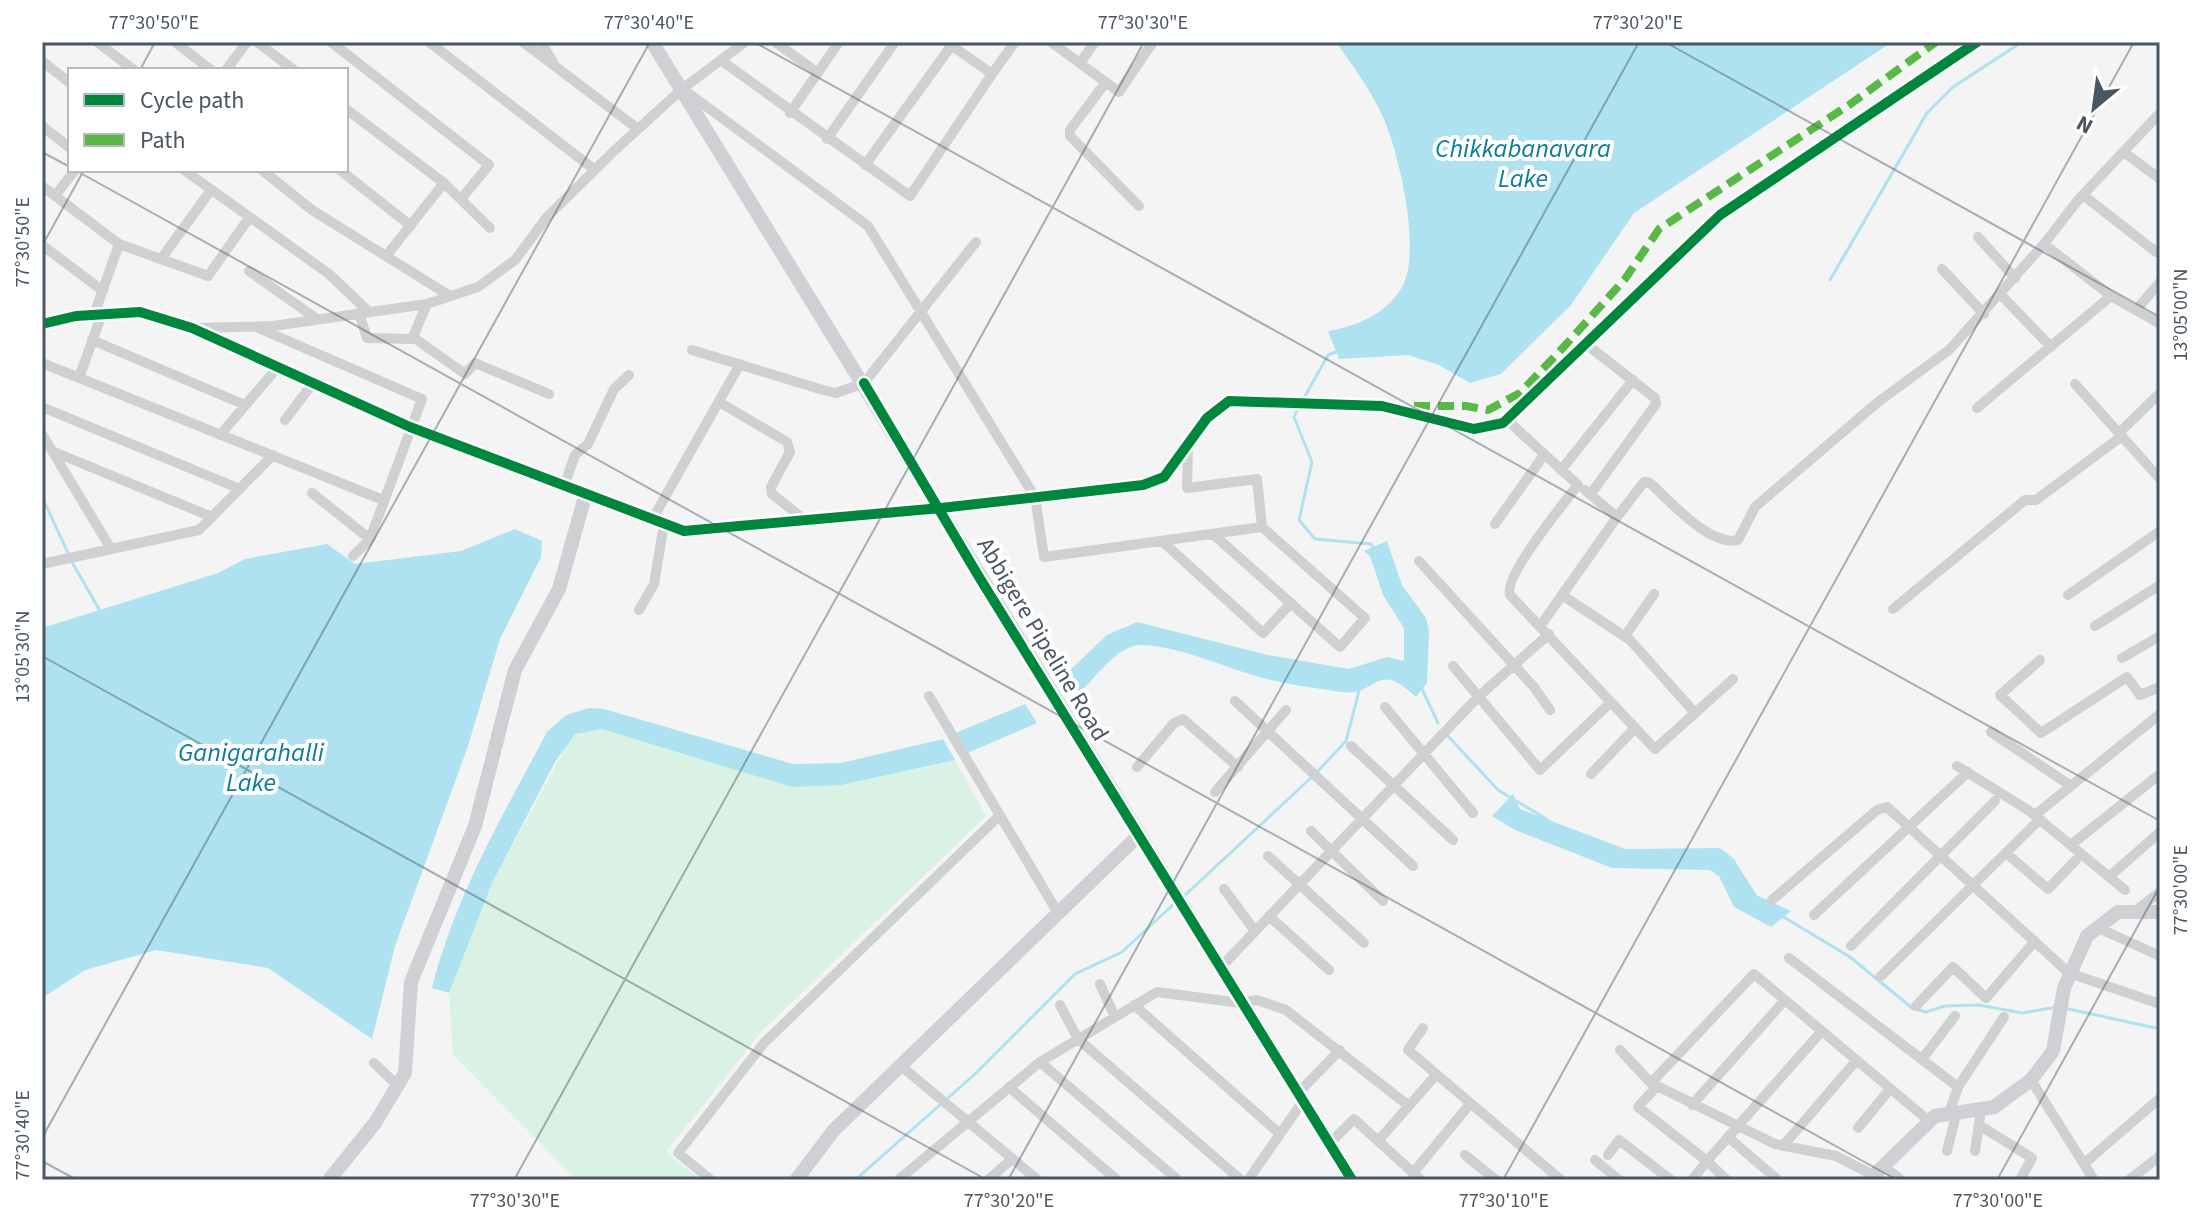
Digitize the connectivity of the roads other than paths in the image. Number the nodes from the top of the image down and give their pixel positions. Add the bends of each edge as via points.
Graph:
1 (97, 42) edge
2 (175, 42) edge
3 (247, 42) edge
4 (257, 42) edge
5 (331, 42) edge
6 (429, 42) edge
7 (523, 42) edge
8 (541, 42) edge
9 (652, 42) edge
10 (745, 42) edge
11 (775, 42) edge
12 (839, 42) edge
13 (895, 42) edge
14 (1015, 42) edge
15 (1051, 42) edge
16 (1095, 42) edge
17 (1153, 42) edge
18 (1977, 42) edge
19 (950, 43) edge
20 (42, 61) edge
21 (722, 61) junction
22 (1080, 63) junction
23 (556, 67) junction
24 (131, 68) edge
25 (208, 68) edge
26 (228, 68) edge
27 (291, 68) edge
28 (818, 73) junction
29 (992, 74) junction
30 (68, 81) edge
31 (1106, 82) junction
32 (682, 89) junction
33 (348, 111) edge
34 (790, 113) junction
35 (2160, 113) edge
36 (42, 126) edge
37 (638, 129) junction
38 (827, 139) junction
39 (68, 146) edge
40 (2125, 153) junction
41 (865, 165) junction
42 (595, 170) junction
43 (73, 172) edge
44 (187, 172) edge
45 (264, 172) edge
46 (343, 172) edge
47 (2160, 179) edge
48 (444, 183) junction
49 (42, 186) edge
50 (211, 190) junction
51 (2083, 195) junction
52 (55, 196) junction
53 (461, 199) junction
54 (1139, 206) dead end
55 (249, 218) junction
56 (411, 226) junction
57 (490, 228) dead end
58 (1978, 237) dead end
59 (976, 242) dead end
60 (119, 244) junction
61 (2044, 244) junction
62 (42, 245) edge
63 (2156, 252) dead end
64 (386, 256) junction
65 (161, 259) junction
66 (1942, 269) dead end
67 (249, 271) dead end
68 (2015, 278) junction
69 (2160, 282) edge
70 (103, 291) junction
71 (2001, 295) junction
72 (450, 296) junction
73 (2111, 296) junction
74 (427, 304) junction
75 (2136, 310) junction
76 (921, 311) junction
77 (363, 312) junction
78 (1984, 314) junction
79 (98, 315) junction
80 (317, 319) junction
81 (42, 324) edge
82 (2160, 324) edge
83 (254, 326) junction
84 (192, 328) junction
85 (413, 337) junction
86 (92, 340) junction
87 (1586, 344) junction
88 (2051, 347) junction
89 (692, 350) dead end
90 (42, 363) edge
91 (740, 364) junction
92 (278, 367) junction
93 (629, 375) dead end
94 (79, 378) junction
95 (1633, 380) junction
96 (313, 383) junction
97 (864, 383) junction
98 (2075, 384) dead end
99 (2160, 393) edge
100 (549, 394) dead end
101 (719, 402) junction
102 (245, 405) junction
103 (42, 407) edge
104 (1977, 408) dead end
105 (285, 420) dead end
106 (1507, 420) junction
107 (410, 427) junction
108 (42, 434) edge
109 (220, 435) junction
110 (2120, 435) junction
111 (1188, 445) junction
112 (52, 451) junction
113 (273, 455) junction
114 (1544, 455) junction
115 (1561, 470) junction
116 (2160, 479) edge
117 (1578, 485) junction
118 (564, 486) junction
119 (240, 489) junction
120 (312, 493) dead end
121 (586, 493) junction
122 (1590, 495) junction
123 (1035, 497) junction
124 (383, 500) junction
125 (941, 508) junction
126 (212, 517) junction
127 (1617, 517) junction
128 (805, 520) junction
129 (658, 522) junction
130 (1495, 524) dead end
131 (1262, 527) junction
132 (2160, 531) edge
133 (1214, 535) junction
134 (370, 539) junction
135 (1163, 542) junction
136 (111, 549) junction
137 (353, 556) dead end
138 (1419, 561) dead end
139 (42, 564) edge
140 (2160, 585) edge
141 (1654, 594) dead end
142 (1562, 595) junction
143 (2068, 595) dead end
144 (1291, 603) junction
145 (1893, 609) dead end
146 (639, 610) dead end
147 (1541, 625) junction
148 (2095, 626) dead end
149 (1549, 634) junction
150 (1625, 636) junction
151 (2160, 636) edge
152 (2122, 658) dead end
153 (2040, 660) dead end
154 (1453, 666) dead end
155 (1512, 667) junction
156 (1733, 679) dead end
157 (2160, 687) edge
158 (929, 696) dead end
159 (1478, 697) junction
160 (1235, 701) dead end
161 (1610, 703) junction
162 (1385, 707) dead end
163 (1286, 710) dead end
164 (1550, 710) dead end
165 (1695, 713) junction
166 (2160, 714) edge
167 (1634, 729) junction
168 (1991, 732) dead end
169 (1268, 734) junction
170 (1351, 746) dead end
171 (1424, 756) junction
172 (1957, 766) dead end
173 (1137, 767) dead end
174 (1238, 767) junction
175 (1968, 772) junction
176 (1591, 774) dead end
177 (2160, 774) edge
178 (1392, 785) junction
179 (2071, 786) junction
180 (1215, 792) dead end
181 (1995, 801) dead end
182 (1473, 813) dead end
183 (999, 816) junction
184 (2038, 817) junction
185 (1362, 818) junction
186 (1907, 829) junction
187 (1311, 831) dead end
188 (2160, 832) edge
189 (1140, 834) junction
190 (1453, 840) dead end
191 (2072, 844) junction
192 (1331, 851) junction
193 (2006, 853) junction
194 (1940, 855) junction
195 (1268, 856) dead end
196 (2076, 860) dead end
197 (1413, 866) dead end
198 (2110, 876) junction
199 (1299, 884) junction
200 (1975, 884) junction
201 (1224, 889) dead end
202 (2125, 890) dead end
203 (2160, 892) edge
204 (1772, 900) dead end
205 (1383, 901) dead end
206 (2134, 912) junction
207 (2160, 912) edge
208 (1058, 913) junction
209 (1814, 915) dead end
210 (1269, 916) junction
211 (2096, 927) junction
212 (1255, 931) junction
213 (2035, 941) junction
214 (1364, 943) dead end
215 (1851, 946) dead end
216 (2160, 956) edge
217 (1789, 958) dead end
218 (1221, 967) junction
219 (1329, 970) dead end
220 (2069, 973) junction
221 (1880, 977) dead end
222 (1100, 984) dead end
223 (1784, 1001) junction
224 (1241, 1003) junction
225 (2160, 1004) edge
226 (1060, 1005) dead end
227 (1134, 1005) junction
228 (1916, 1006) dead end
229 (1955, 1016) dead end
230 (1115, 1017) junction
231 (2004, 1017) dead end
232 (1423, 1028) dead end
233 (1821, 1032) junction
234 (1078, 1039) junction
235 (1340, 1050) junction
236 (1620, 1050) dead end
237 (1922, 1059) junction
238 (1856, 1061) junction
239 (1040, 1062) junction
240 (374, 1063) dead end
241 (901, 1066) junction
242 (1436, 1075) junction
243 (2031, 1080) junction
244 (1654, 1084) junction
245 (398, 1086) junction
246 (1009, 1087) junction
247 (1958, 1087) junction
248 (1889, 1090) junction
249 (1301, 1097) junction
250 (2160, 1098) edge
251 (1470, 1104) junction
252 (1692, 1105) junction
253 (1409, 1106) junction
254 (1953, 1112) junction
255 (1980, 1118) junction
256 (1929, 1121) junction
257 (968, 1122) junction
258 (1858, 1128) dead end
259 (1738, 1129) junction
260 (1280, 1134) junction
261 (1729, 1138) junction
262 (1378, 1141) junction
263 (1329, 1144) junction
264 (1783, 1146) junction
265 (1947, 1151) dead end
266 (1975, 1151) dead end
267 (1465, 1155) dead end
268 (1608, 1155) dead end
269 (2160, 1156) edge
270 (1012, 1159) junction
271 (1595, 1160) dead end
272 (1707, 1161) junction
273 (2086, 1162) junction
274 (1875, 1173) edge
275 (1417, 1176) edge
276 (329, 1180) edge
277 (711, 1180) edge
278 (796, 1180) edge
279 (898, 1180) edge
280 (988, 1180) edge
281 (1038, 1180) edge
282 (1117, 1180) edge
283 (1178, 1180) edge
284 (1241, 1180) edge
285 (1248, 1180) edge
286 (1352, 1180) edge
287 (1496, 1180) edge
288 (1561, 1180) edge
289 (1619, 1180) edge
290 (1671, 1180) edge
291 (1692, 1180) edge
292 (1727, 1180) edge
293 (1778, 1180) edge
294 (1901, 1180) edge
295 (2020, 1180) edge
296 (2094, 1180) edge
297 (2129, 1180) edge

1 - 24 street
2 - 25 street
3 - 26 street
4 - 27 street
5 - 53 street via 489,165
6 - 42 street
7 - 23 street
8 - 23 street
9 - 32 street, Abbigere Pipeline Road
10 - 21 street
11 - 28 street
12 - 28 street
13 - 38 street
14 - 29 street
15 - 22 street
16 - 22 street
17 - 31 street via 1119,92
18 - 87 street via 1720,215
19 - 29 street
19 - 41 street
20 - 30 street
21 - 32 street
21 - 34 street
22 - 31 street
23 - 37 street
28 - 34 street
29 - 41 street via 910,196
31 - 54 street via 1070,136
32 - 37 street
32 - 76 street via 868,226
32 - 97 street, Abbigere Pipeline Road
33 - 48 street
34 - 38 street
35 - 40 street
36 - 39 street
37 - 42 street
38 - 41 street
40 - 47 street
40 - 51 street
42 - 72 street via 547,217 515,260 478,287
43 - 52 street
44 - 50 street
45 - 64 street via 312,210
46 - 56 street
48 - 53 street
48 - 56 street
49 - 52 street
50 - 55 street
50 - 65 street
51 - 61 street
51 - 63 street
52 - 60 street
53 - 57 street
55 - 65 street via 208,276
55 - 77 street via 329,274
56 - 64 street
58 - 68 street
59 - 76 street
60 - 65 street
60 - 70 street
61 - 68 street
61 - 73 street
62 - 70 street
64 - 72 street
66 - 78 street
67 - 80 street
68 - 71 street
69 - 75 street
70 - 79 street
71 - 78 street
71 - 88 street
72 - 74 street
73 - 75 street
73 - 88 street
74 - 77 street
74 - 85 street
75 - 82 street
76 - 97 street
76 - 123 street
77 - 80 street
77 - 85 street via 367,338
78 - 127 street via 1941,357 1878,402 1755,507 1738,540 1712,536 1650,483 1644,482
79 - 81 street
79 - 84 street via 140,312
79 - 86 street
80 - 83 street
83 - 84 street
83 - 107 street via 422,399
84 - 92 street
85 - 100 street via 465,374 475,363
86 - 94 street
86 - 102 street
87 - 95 street
87 - 106 street
88 - 104 street
89 - 91 street
90 - 94 street
91 - 97 street via 836,393
91 - 101 street
92 - 96 street
92 - 102 street
93 - 118 street via 614,389 588,444 575,455
94 - 109 street
95 - 115 street
95 - 122 street via 1655,398 1654,410
96 - 105 street
96 - 107 street
97 - 125 street, Abbigere Pipeline Road
98 - 110 street
99 - 110 street
101 - 128 street via 787,442 790,452 772,494
101 - 129 street
102 - 109 street
103 - 119 street
106 - 111 street via 1474,429 1382,406 1222,404
106 - 114 street
107 - 118 street
107 - 124 street
108 - 112 street
109 - 113 street
110 - 116 street
110 - 145 street via 2036,500 2025,500
111 - 123 street via 1155,481
111 - 131 street via 1187,488 1257,479
112 - 126 street
112 - 136 street
113 - 119 street
113 - 124 street
114 - 115 street
114 - 130 street
115 - 117 street
117 - 122 street
117 - 147 street via 1508,586 1510,595
118 - 121 street
119 - 126 street
120 - 134 street
121 - 129 street
121 - 245 street via 559,589 515,670 475,826 411,982 408,1053
122 - 127 street
123 - 125 street
123 - 135 street via 1044,557
124 - 134 street
125 - 128 street
125 - 189 street, Abbigere Pipeline Road
126 - 136 street via 199,530
127 - 142 street
128 - 129 street via 684,531
129 - 146 street via 654,584
131 - 133 street
131 - 144 street via 1365,618 1340,647
132 - 143 street
133 - 135 street
133 - 144 street
134 - 137 street
135 - 144 street via 1263,633
136 - 139 street
138 - 155 street
140 - 148 street
141 - 150 street
142 - 147 street
142 - 150 street
147 - 149 street
149 - 155 street
149 - 161 street
150 - 165 street
151 - 152 street
153 - 157 street via 2000,695 2041,733 2127,677 2140,695
154 - 159 street
155 - 159 street
155 - 164 street
156 - 165 street
158 - 183 street
159 - 161 street via 1540,770
159 - 171 street
160 - 169 street
161 - 167 street
162 - 171 street
163 - 169 street
165 - 167 street via 1655,749
166 - 179 street
167 - 176 street
168 - 179 street
169 - 174 street
169 - 185 street
170 - 178 street
171 - 178 street
171 - 182 street
172 - 175 street
173 - 174 street via 1183,719
174 - 180 street
175 - 184 street
175 - 186 street
177 - 191 street
178 - 185 street
178 - 190 street
179 - 184 street
181 - 194 street
183 - 208 street
183 - 277 street via 764,1043 678,1153
184 - 191 street
184 - 193 street
185 - 192 street
185 - 197 street
186 - 194 street
186 - 204 street via 1881,807
186 - 209 street
187 - 192 street
188 - 198 street
189 - 208 street
189 - 218 street, Abbigere Pipeline Road
191 - 198 street
192 - 199 street
192 - 205 street
193 - 196 street via 2048,889
193 - 200 street
194 - 200 street
194 - 215 street
195 - 199 street
198 - 202 street
199 - 210 street
199 - 214 street
200 - 213 street
200 - 221 street
201 - 212 street
203 - 206 street
206 - 207 street
206 - 211 street via 2118,912
208 - 241 street
210 - 212 street
210 - 219 street
211 - 216 street
211 - 220 street
212 - 218 street
213 - 220 street
213 - 228 street via 1986,998 1953,967
217 - 237 street
218 - 224 street, Abbigere Pipeline Road
220 - 225 street
220 - 243 street via 2053,1051
222 - 230 street
223 - 233 street
223 - 244 street via 1754,974
223 - 252 street
224 - 227 street via 1157,992
224 - 235 street via 1257,1000 1278,1006
224 - 249 street, Abbigere Pipeline Road
226 - 234 street
227 - 230 street
227 - 260 street
229 - 237 street
230 - 234 street
231 - 247 street
232 - 242 street via 1408,1050
233 - 238 street
233 - 259 street
234 - 239 street
234 - 284 street
235 - 249 street
235 - 253 street
236 - 244 street
237 - 247 street
238 - 248 street
238 - 264 street
239 - 246 street
239 - 283 street
240 - 245 street
241 - 257 street
241 - 278 street via 834,1130
242 - 251 street
242 - 253 street
243 - 255 street
243 - 273 street
244 - 252 street
244 - 272 street via 1638,1107
245 - 276 street
246 - 257 street
246 - 282 street
247 - 254 street
248 - 256 street
248 - 258 street
249 - 260 street
249 - 263 street, Abbigere Pipeline Road
250 - 273 street
251 - 275 street
251 - 288 street
252 - 259 street
253 - 262 street
254 - 255 street
254 - 256 street
254 - 265 street
255 - 266 street
255 - 295 street via 2032,1158
256 - 274 street
257 - 270 street
257 - 279 street
259 - 261 street
259 - 264 street
260 - 285 street
261 - 272 street
261 - 293 street
262 - 263 street via 1354,1119
262 - 275 street
263 - 286 street, Abbigere Pipeline Road
264 - 274 street via 1836,1156
267 - 287 street
268 - 290 street via 1619,1140
269 - 297 street
270 - 280 street
270 - 281 street
271 - 289 street
272 - 291 street
272 - 292 street
273 - 296 street
274 - 294 street

